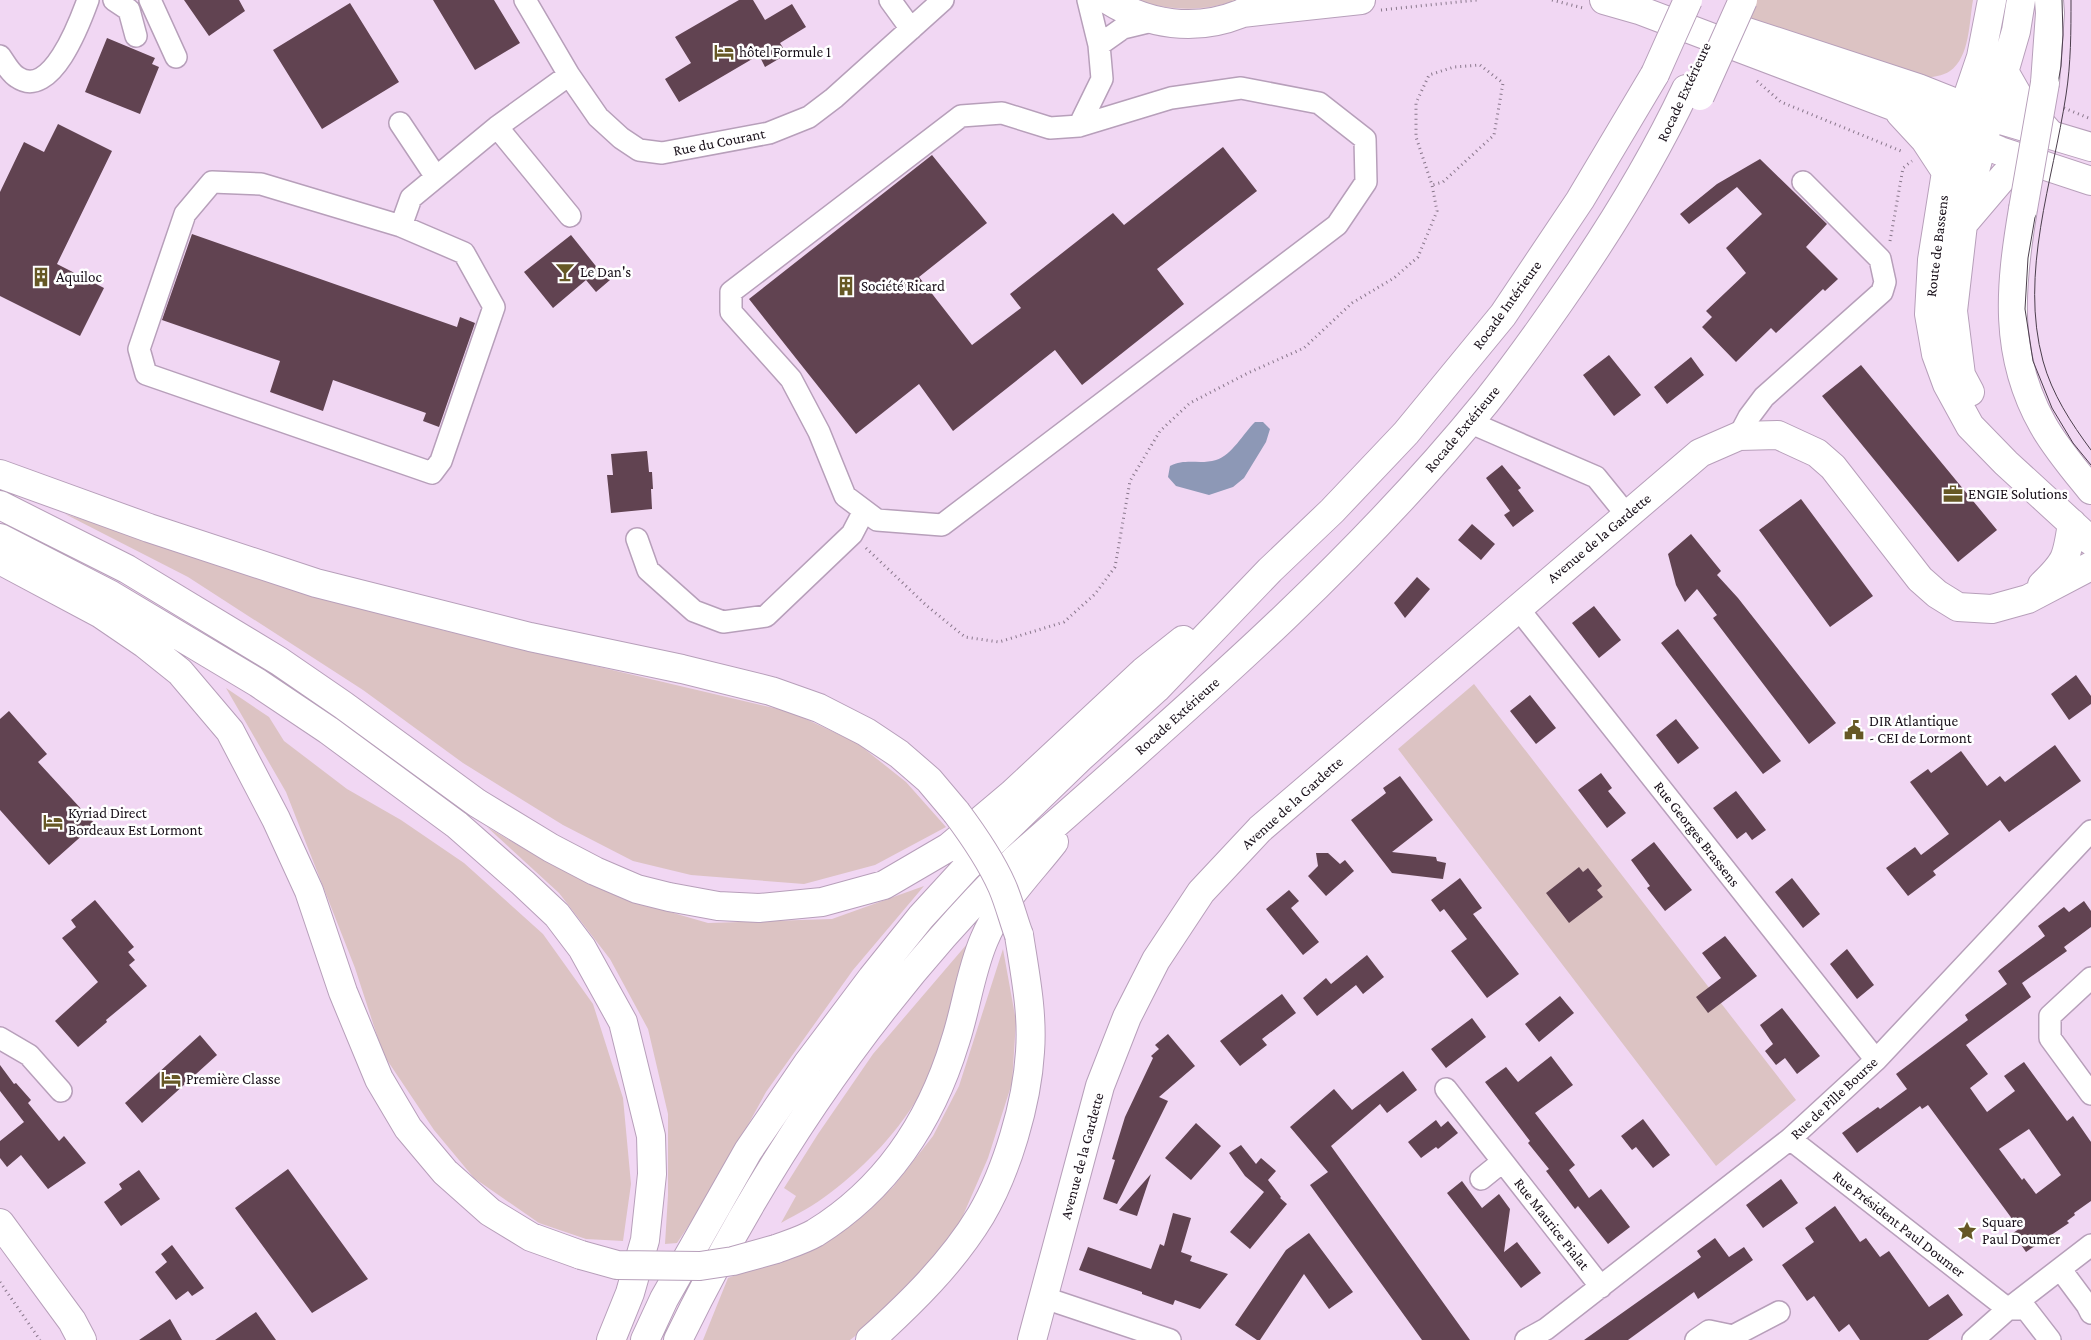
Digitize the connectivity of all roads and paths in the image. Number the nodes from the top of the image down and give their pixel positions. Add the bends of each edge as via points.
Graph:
1 (88, 0) edge
2 (114, 0) edge
3 (150, 0) edge
4 (525, 0) edge
5 (890, 0) edge
6 (942, 0) edge
7 (1088, 0) edge
8 (1108, 0) edge
9 (1361, 0) edge
10 (1604, 0) edge
11 (1657, 0) edge
12 (1671, 0) edge
13 (1688, 0) edge
14 (1725, 0) edge
15 (1743, 0) edge
16 (1992, 0) edge
17 (2021, 0) edge
18 (2049, 0) edge
19 (1252, 7) edge
20 (1152, 21) junction
21 (911, 28) junction
22 (136, 36) dead end
23 (1099, 45) junction
24 (0, 56) edge
25 (176, 57) dead end
26 (1648, 70) junction
27 (2005, 73) junction
28 (569, 75) junction
29 (1693, 92) junction
30 (1903, 110) junction
31 (400, 123) dead end
32 (1079, 126) junction
33 (1974, 126) junction
34 (497, 127) junction
35 (2070, 140) edge
36 (1912, 161) dead end
37 (2027, 161) junction
38 (1946, 172) junction
39 (436, 177) junction
40 (2091, 181) edge
41 (1803, 182) dead end
42 (1432, 185) junction
43 (570, 216) dead end
44 (1963, 224) junction
45 (401, 226) junction
46 (1880, 259) junction
47 (1469, 422) junction
48 (1739, 436) junction
49 (0, 474) edge
50 (2091, 490) edge
51 (0, 505) edge
52 (864, 511) junction
53 (1626, 514) junction
54 (2085, 529) edge
55 (852, 534) junction
56 (0, 538) edge
57 (637, 539) dead end
58 (0, 560) edge
59 (2091, 566) edge
60 (1270, 570) junction
61 (2028, 599) junction
62 (1518, 607) junction
63 (1102, 783) junction
64 (2091, 831) edge
65 (2091, 978) edge
66 (0, 1038) edge
67 (1876, 1060) junction
68 (1446, 1089) dead end
69 (61, 1091) dead end
70 (2091, 1094) edge
71 (1790, 1139) junction
72 (1502, 1162) junction
73 (1481, 1178) dead end
74 (0, 1222) edge
75 (2091, 1245) edge
76 (0, 1254) edge
77 (2060, 1270) junction
78 (0, 1282) edge
79 (1601, 1286) junction
80 (1045, 1298) junction
81 (2008, 1309) junction
82 (1778, 1312) dead end
83 (2091, 1313) edge
84 (1549, 1335) edge
85 (40, 1340) edge
86 (61, 1340) edge
87 (82, 1340) edge
88 (611, 1340) edge
89 (645, 1340) edge
90 (678, 1340) edge
91 (870, 1340) edge
92 (1032, 1340) edge
93 (1170, 1340) edge
94 (1526, 1340) edge
95 (1696, 1340) edge
96 (1972, 1340) edge
97 (2050, 1340) edge

1 - 24 street via 68,48 44,77 31,82 18,78
2 - 22 street via 130,10
3 - 25 street
4 - 28 street, Rue du Courant
5 - 21 street
6 - 21 street, Rue du Courant
7 - 23 street
8 - 20 main road via 1123,10
9 - 19 main road
10 - 30 main road via 1639,10
11 - 33 main road via 1918,88
12 - 26 main road
13 - 26 main road, bridge
14 - 29 main road, Rocade Extérieure
15 - 29 main road, bridge
16 - 33 main road
17 - 27 main road
18 - 50 main road, bridge via 2046,84 2014,265 2012,314 2016,349 2027,393 2043,426
19 - 20 main road via 1214,21 1184,24
20 - 23 street via 1123,28
21 - 28 street, Rue du Courant via 834,98 808,117 769,133 662,153 639,150 621,138 598,117
23 - 32 street via 1102,79
26 - 60 main road, Rocade Intérieure via 1635,84 1627,123 1503,315 1406,434
27 - 33 main road
27 - 35 main road via 2024,106
28 - 34 street
29 - 47 main road, Rocade Extérieure via 1616,220 1534,339
30 - 33 main road via 1928,110
30 - 38 main road
31 - 39 street
32 - 52 street via 1050,128 1002,113 961,116 731,292 731,312 791,379 819,432 845,496
32 - 52 street via 1172,98 1242,88 1319,104 1365,139 1366,182 1337,224 942,525 877,520
33 - 35 main road
33 - 37 main road
33 - 38 main road, Route de Bassens
33 - 44 main road
34 - 39 street
34 - 43 street
36 - 46 path via 1903,168 1889,246
37 - 40 main road
37 - 44 main road via 2004,176
38 - 54 main road, Route de Bassens via 1932,260 1929,314 1936,354 1947,384 1970,426 2006,463
39 - 45 street via 411,198
41 - 46 street
42 - 42 path via 1443,182 1494,135 1503,83 1480,65 1454,67 1429,75 1416,103 1416,137
42 - 55 path via 1437,211 1418,257 1394,278 1352,303 1304,348 1190,403 1160,431 1130,481 1114,567 1096,594 1064,622 999,642 965,637 927,606
44 - 54 main road via 1952,311 1961,375 1982,417
45 - 45 street via 464,253 494,308 441,461 432,473 146,374 139,349 185,214 212,182 261,184
46 - 48 street via 1885,282 1882,292 1764,397
47 - 53 street via 1596,477
47 - 63 main road, Rocade Extérieure via 1438,459 1308,595
48 - 53 main road, Avenue de la Gardette via 1700,452
48 - 61 main road, Avenue de la Gardette via 1778,435 1818,453 1833,467 1920,579 1958,607 1992,609
49 - 91 main road, bridge via 139,525 316,583 530,637 771,691 819,708 866,732 899,754 921,774 978,841 1002,887 1019,935 1029,997 1030,1052 1021,1113 1004,1165 981,1214 928,1285
51 - 60 main road via 127,569 278,661 476,803 595,871 637,889 718,906 758,908 822,902 884,885 949,847 1012,794 1144,671
52 - 55 street
53 - 62 main road, Avenue de la Gardette
54 - 61 main road, Avenue de la Gardette via 2067,552 2061,567
55 - 57 street via 766,616 723,622 694,611 648,570
56 - 88 main road via 111,595 258,683 328,730 457,825 562,921 582,948 622,1022 651,1136 652,1174 645,1240 630,1292
58 - 63 main road, bridge via 101,614 146,644 180,672 230,731 276,818 308,891 343,992 379,1079 408,1128 445,1172 490,1212 531,1237 617,1265 700,1266 733,1261 776,1249 814,1233 861,1198 892,1165 936,1096 956,1042 984,941 994,921
59 - 61 main road, Avenue de la Gardette
60 - 89 main road via 1156,689 966,868 902,940 808,1063 748,1151 673,1282
62 - 67 street, Rue Georges Brassens
62 - 80 main road, Avenue de la Gardette via 1260,829 1201,892 1156,960 1127,1017 1100,1086
63 - 90 main road via 980,895 895,994 829,1082 770,1170 731,1236
64 - 67 street, Rue de Pille Bourse
65 - 70 street via 2050,1016 2050,1038
66 - 69 street via 29,1055
67 - 71 street, Rue de Pille Bourse
68 - 72 street, Rue Maurice Pialat
71 - 79 street, Rue de Pille Bourse
71 - 81 street, Rue Président Paul Doumer
72 - 73 street
72 - 79 street, Rue Maurice Pialat
74 - 87 main road via 72,1320
75 - 77 street
76 - 86 main road
77 - 81 street
77 - 83 street
78 - 85 path
79 - 84 street, Rue de Pille Bourse
80 - 92 main road, Avenue de la Gardette
80 - 93 street
81 - 96 street
81 - 97 street via 2026,1309
82 - 95 street via 1733,1336 1708,1331
84 - 94 street, Rue de Pille Bourse

